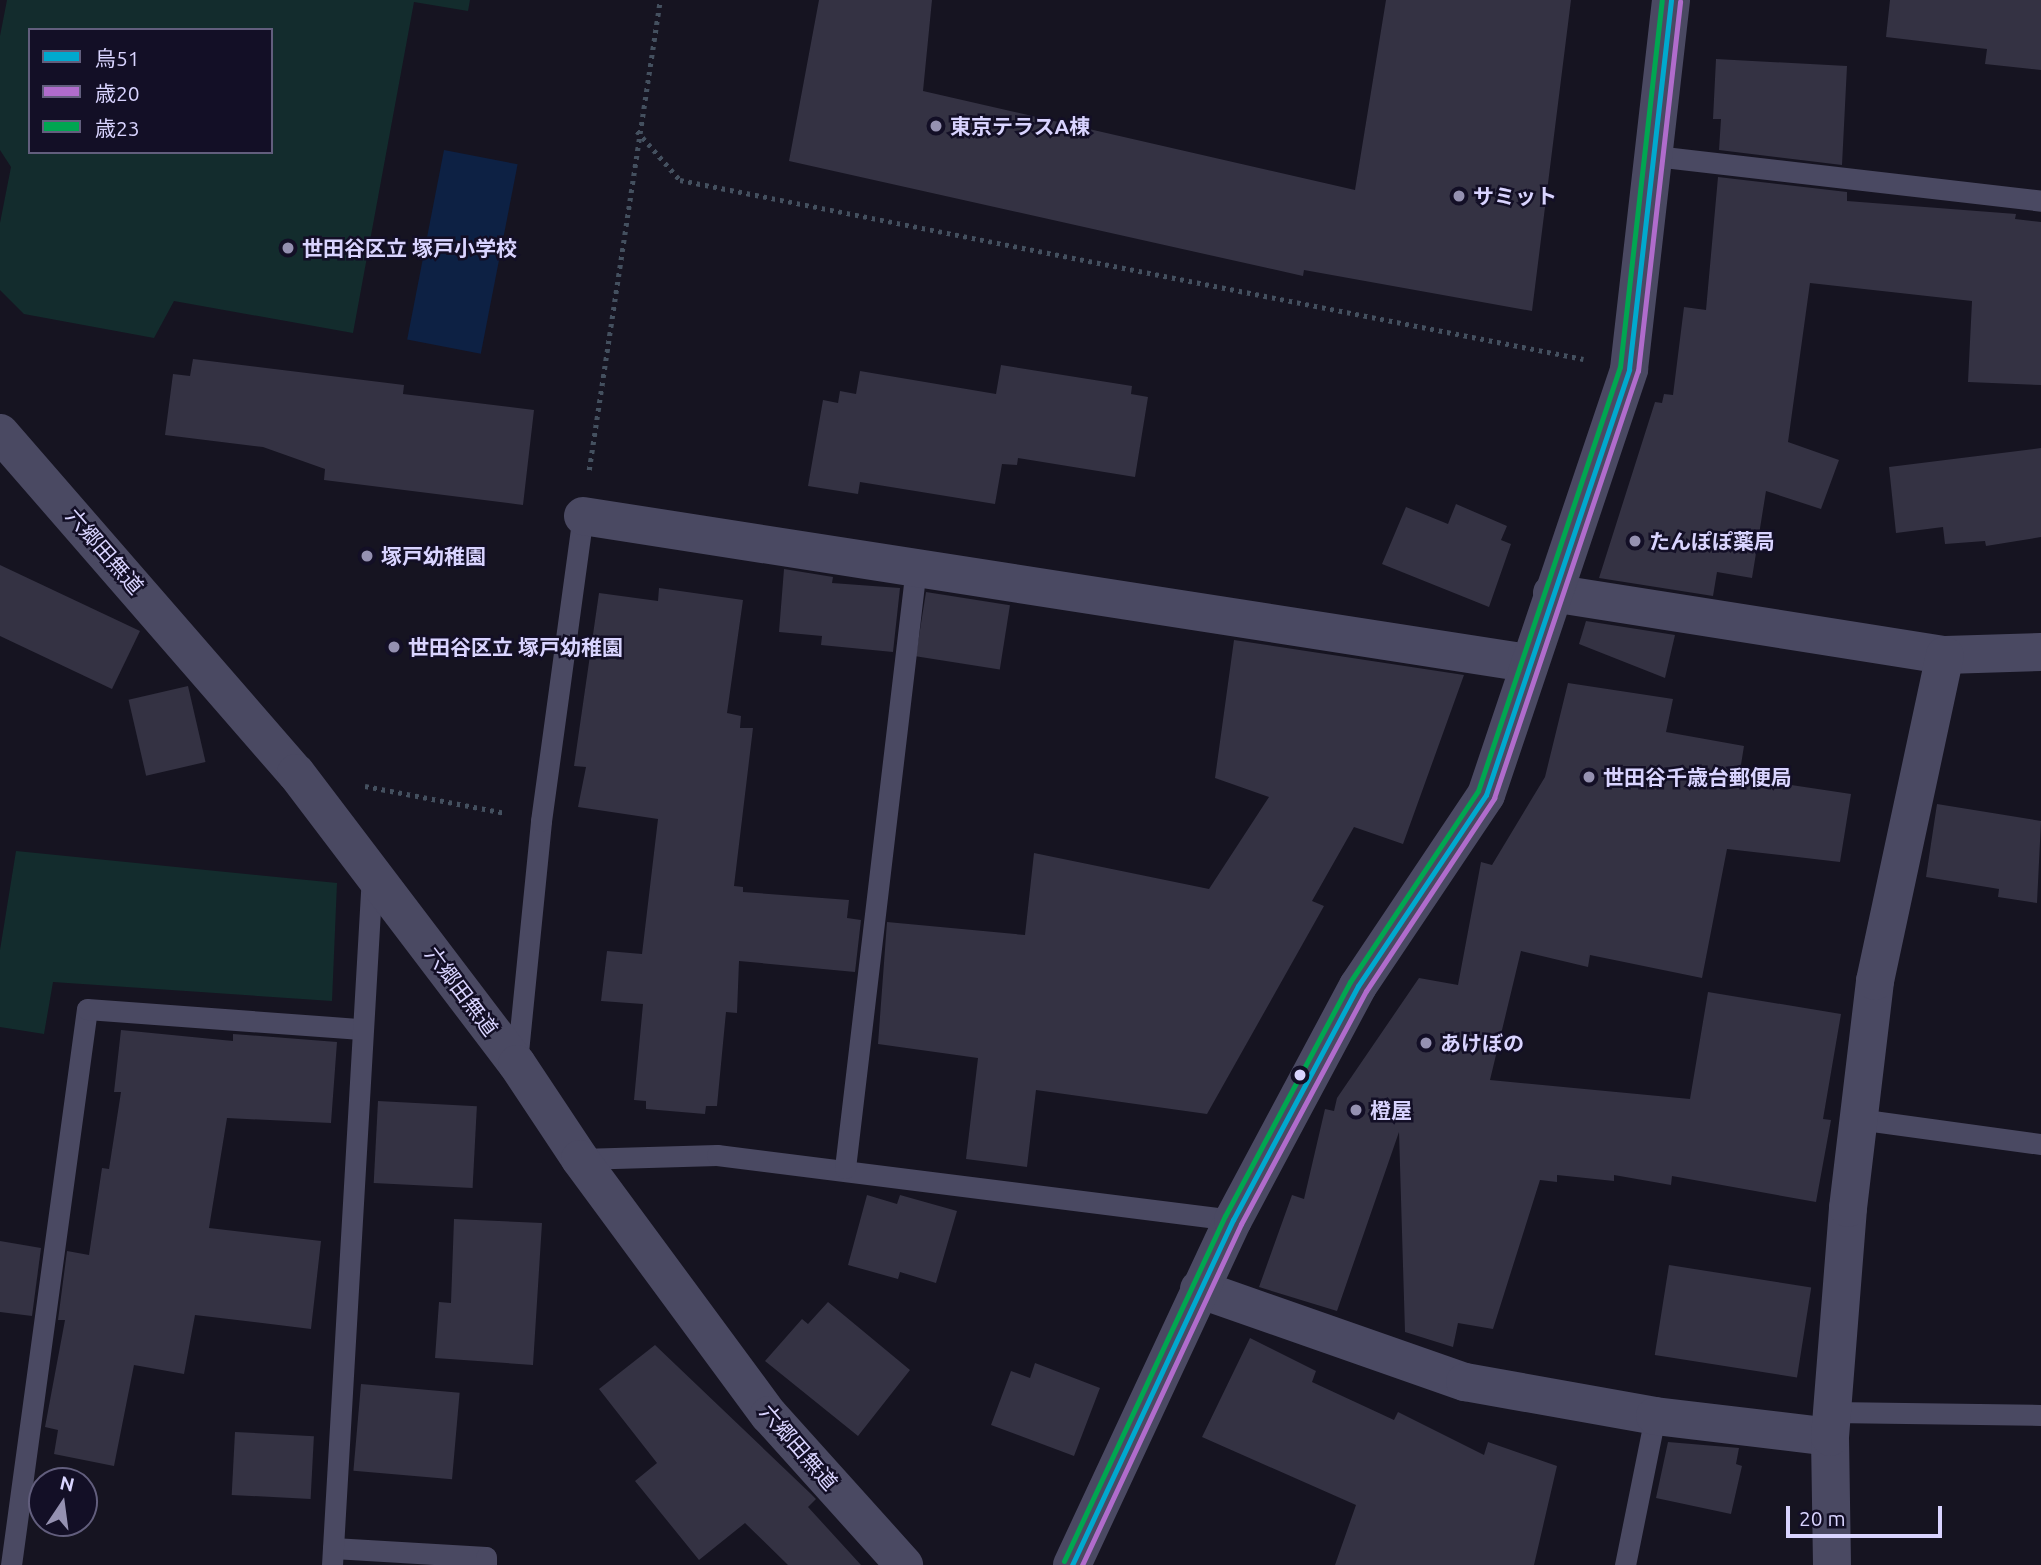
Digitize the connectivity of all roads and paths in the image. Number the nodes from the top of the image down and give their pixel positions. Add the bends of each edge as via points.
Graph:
1 (660, 0) edge
2 (1671, 0) edge
3 (637, 131) junction
4 (1655, 156) junction
5 (2041, 201) edge
6 (1629, 369) junction
7 (0, 433) edge
8 (583, 516) junction
9 (916, 568) junction
10 (1552, 593) junction
11 (2041, 652) edge
12 (1945, 655) junction
13 (1527, 663) junction
14 (296, 773) junction
15 (541, 821) junction
16 (372, 872) junction
17 (361, 1029) junction
18 (517, 1064) junction
19 (1858, 1119) junction
20 (2041, 1144) edge
21 (580, 1159) junction
22 (845, 1168) junction
23 (1233, 1220) junction
24 (1199, 1289) junction
25 (2041, 1415) edge
26 (1655, 1416) junction
27 (1831, 1424) junction
28 (332, 1557) edge
29 (11, 1565) edge
30 (486, 1565) edge
31 (904, 1565) edge
32 (1072, 1565) edge
33 (1625, 1565) edge
34 (1832, 1565) edge

1 - 3 path
2 - 4 street
3 - 6 path via 680,180
3 - 8 path
4 - 5 lane
4 - 6 street
6 - 10 street
7 - 14 street, 六郷田無道
8 - 9 street
8 - 15 lane
9 - 13 street
9 - 22 lane
10 - 12 street
10 - 13 street
11 - 12 street
12 - 19 street via 1875,981
13 - 23 street via 1486,795 1358,986
14 - 15 path
14 - 16 street, 六郷田無道
15 - 18 lane
16 - 17 lane
16 - 18 street, 六郷田無道
17 - 28 lane
17 - 29 lane via 87,1009
18 - 21 street, 六郷田無道
19 - 20 lane
19 - 27 street
21 - 22 lane via 717,1155
21 - 31 street, 六郷田無道 via 769,1415
22 - 23 lane
23 - 24 street
24 - 26 street via 1465,1382
24 - 32 street
25 - 27 lane
26 - 27 street
26 - 33 lane
27 - 34 street
28 - 30 lane via 486,1557

